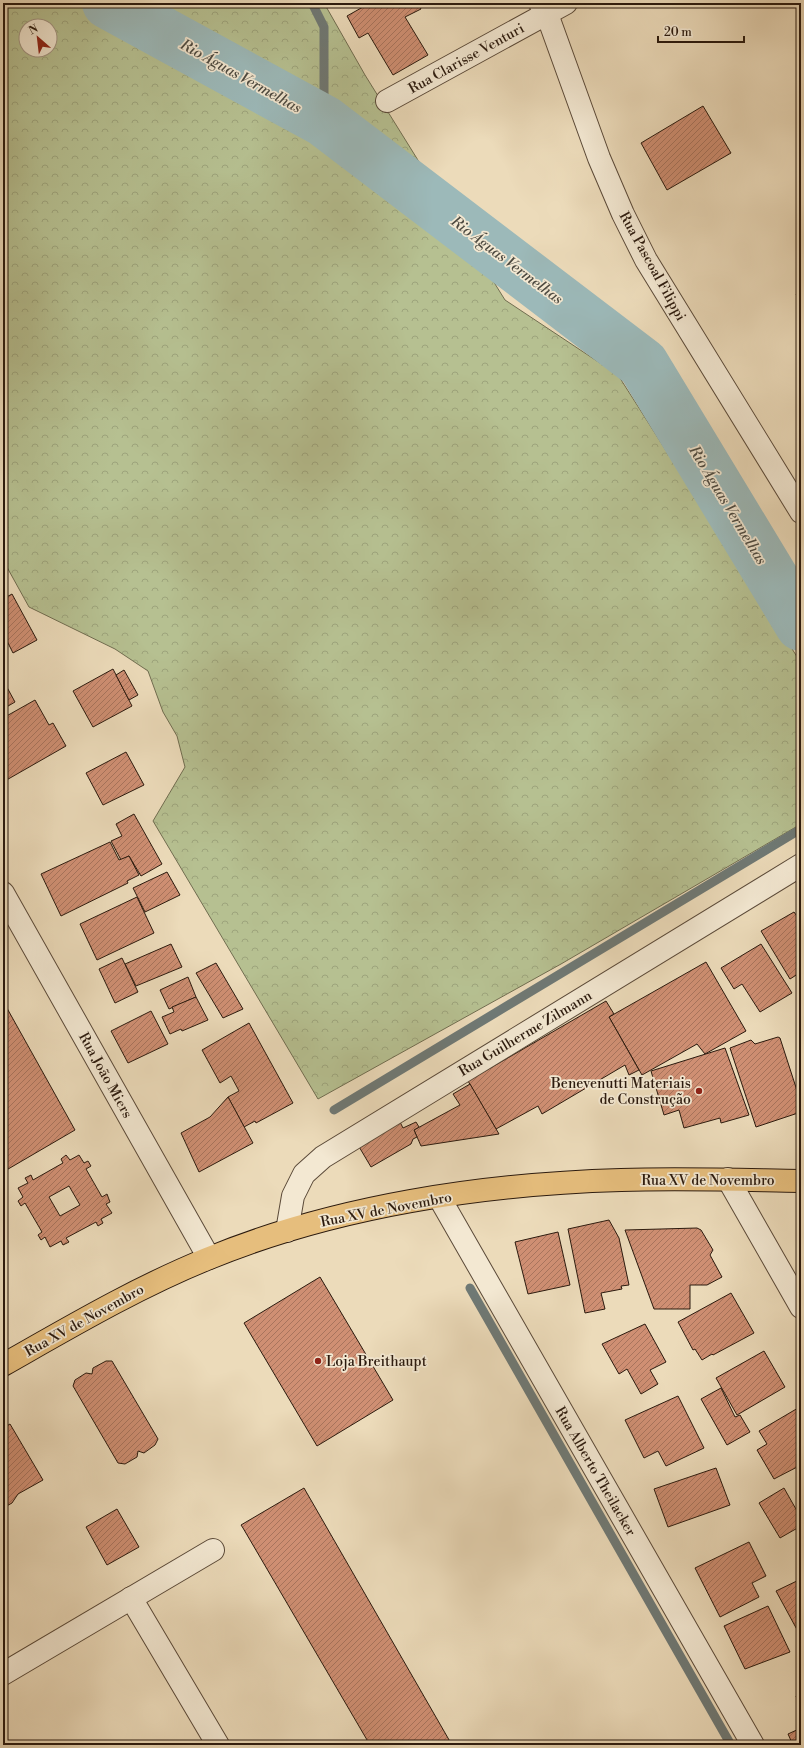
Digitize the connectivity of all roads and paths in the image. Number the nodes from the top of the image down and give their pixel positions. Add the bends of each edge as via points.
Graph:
1 (566, 3) edge
2 (543, 8) edge
3 (387, 101) dead end
4 (801, 512) edge
5 (801, 865) edge
6 (3, 893) edge
7 (728, 1179) junction
8 (801, 1181) edge
9 (439, 1197) junction
10 (287, 1231) junction
11 (209, 1258) junction
12 (801, 1307) edge
13 (3, 1365) edge
14 (213, 1550) dead end
15 (131, 1598) junction
16 (3, 1674) edge
17 (218, 1745) edge
18 (753, 1745) edge

1 - 2 street, Rua Clarisse Venturi
2 - 3 street, Rua Clarisse Venturi
2 - 4 street, Rua Pascoal Filippi via 599,158 626,221 646,260
5 - 10 street, Rua Guilherme Zilmann via 323,1157 304,1174 293,1196
6 - 11 street, Rua João Miers
7 - 8 main road, Rua XV de Novembro
7 - 9 main road, Rua XV de Novembro via 568,1182
7 - 12 street
9 - 10 main road, Rua XV de Novembro via 340,1216
9 - 18 street, Rua Alberto Theilacker
10 - 11 main road, Rua XV de Novembro
11 - 13 main road, Rua XV de Novembro via 133,1292
14 - 15 street
15 - 16 street
15 - 17 street

